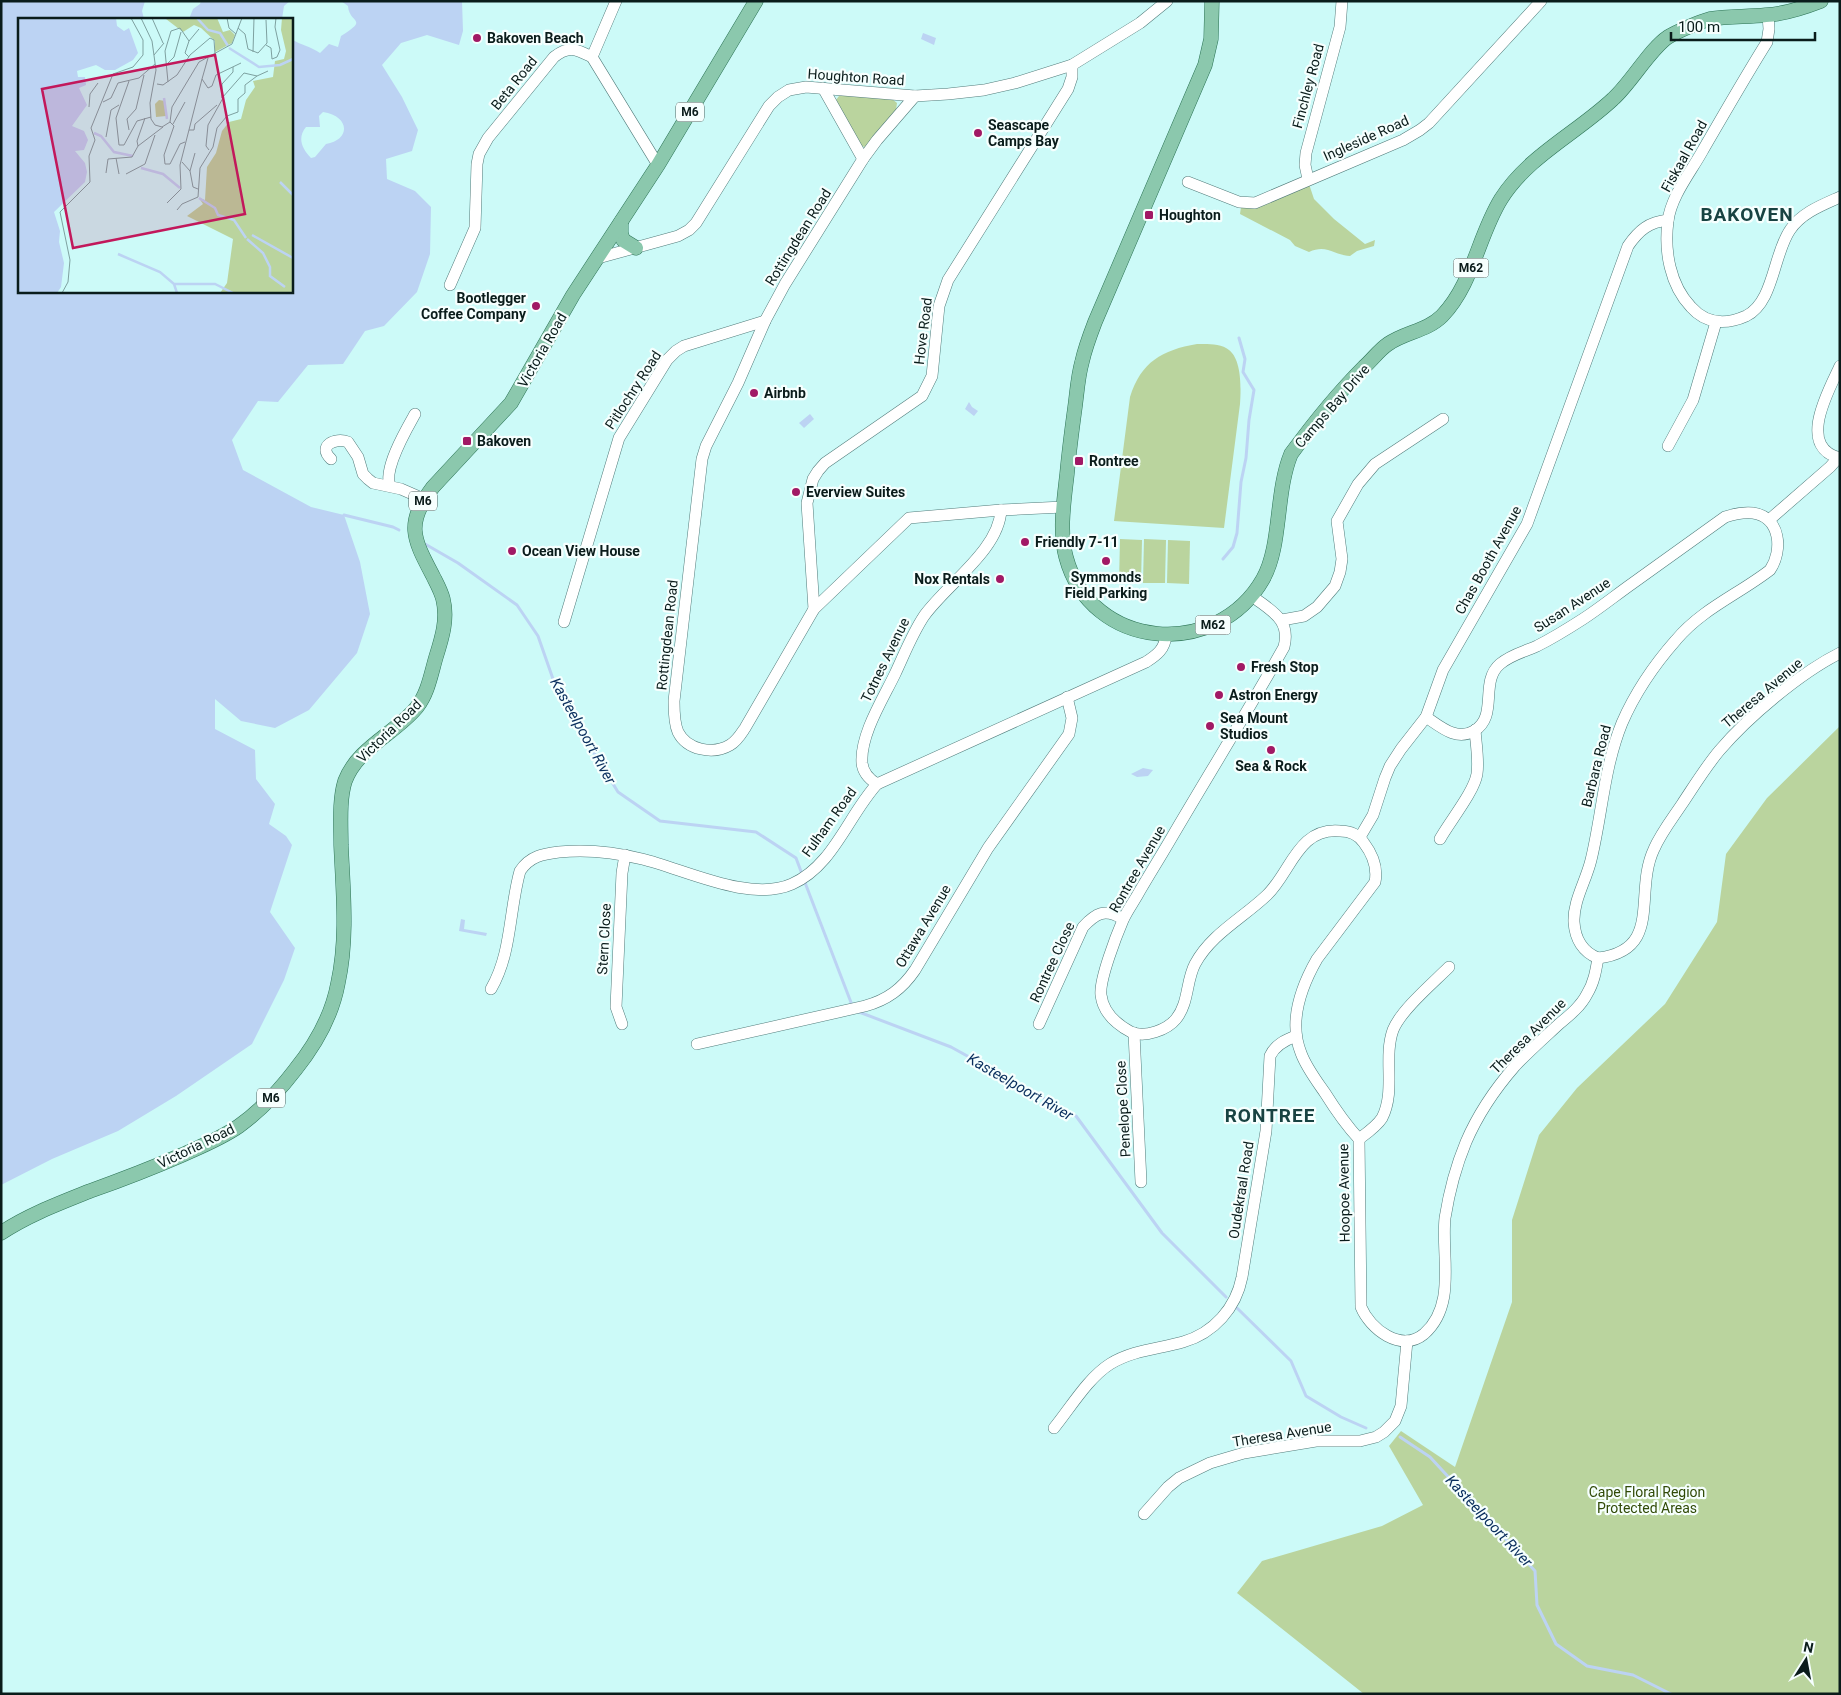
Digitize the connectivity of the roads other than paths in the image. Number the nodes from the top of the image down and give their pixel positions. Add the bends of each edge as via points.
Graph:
1 (616, 1) edge
2 (756, 1) edge
3 (1167, 1) edge
4 (1212, 1) edge
5 (1342, 1) edge
6 (1541, 1) edge
7 (1821, 1) edge
8 (1768, 15) junction
9 (592, 57) junction
10 (1072, 65) junction
11 (823, 88) junction
12 (915, 96) junction
13 (864, 159) junction
14 (658, 165) junction
15 (1308, 179) junction
16 (1188, 182) dead end
17 (1840, 197) edge
18 (1668, 220) junction
19 (621, 222) junction
20 (636, 248) junction
21 (598, 258) junction
22 (450, 285) dead end
23 (765, 321) junction
24 (1716, 322) junction
25 (1840, 366) edge
26 (415, 414) dead end
27 (1443, 419) dead end
28 (1668, 446) dead end
29 (1839, 458) edge
30 (331, 460) dead end
31 (390, 486) junction
32 (422, 501) junction
33 (1064, 507) junction
34 (1001, 510) junction
35 (1769, 520) junction
36 (1252, 596) junction
37 (814, 609) junction
38 (1282, 620) junction
39 (564, 622) dead end
40 (1166, 635) junction
41 (1840, 653) edge
42 (1067, 698) junction
43 (1426, 717) junction
44 (1475, 730) junction
45 (876, 784) junction
46 (1360, 837) junction
47 (1440, 839) dead end
48 (625, 855) junction
49 (1123, 919) junction
50 (1598, 958) junction
51 (1449, 967) dead end
52 (491, 989) dead end
53 (622, 1024) dead end
54 (1039, 1024) dead end
55 (1134, 1033) junction
56 (1296, 1036) junction
57 (697, 1044) dead end
58 (1360, 1139) junction
59 (1141, 1182) dead end
60 (1, 1234) edge
61 (1407, 1341) junction
62 (1054, 1428) dead end
63 (1144, 1514) dead end

1 - 9 street
2 - 14 main road, Victoria Road / M6
3 - 10 street, Houghton Road via 1140,23
4 - 33 main road, Camps Bay Drive / M62 via 1212,39 1205,65 1095,322 1082,362
5 - 15 street, Finchley Road via 1340,27 1306,153
6 - 15 street, Ingleside Road via 1420,130
7 - 8 main road, Camps Bay Drive / M62
8 - 18 street, Fiskaal Road via 1766,42 1683,184
8 - 36 main road, Camps Bay Drive / M62 via 1708,20 1670,37 1657,47 1613,99 1524,170 1491,217 1466,278 1449,308 1432,323 1382,349 1349,383 1291,454 1285,468 1272,555 1264,578
9 - 14 street
9 - 22 street, Beta Road via 568,49 554,57 483,145 477,164 475,228
10 - 12 street, Houghton Road via 984,90
10 - 37 street, Hove Road via 1068,89 948,280 939,306 932,376 925,391 915,402 825,463 813,479 806,503
11 - 12 street, Houghton Road
11 - 13 street
11 - 20 street, Houghton Road via 789,90 778,97 769,106 696,224 678,236
12 - 13 street, Rottingdean Road
13 - 23 street, Rottingdean Road
14 - 19 main road, Victoria Road / M6
15 - 16 street, Ingleside Road via 1247,204
17 - 24 street via 1800,218 1790,230 1764,297 1756,309 1732,321
18 - 24 street, Fiskaal Road via 1670,268 1678,288 1696,313
18 - 43 street, Chas Booth Avenue via 1644,227 1628,246 1527,524 1442,670
19 - 20 main road via 623,240
19 - 21 main road, Victoria Road / M6
20 - 21 street, Houghton Road
21 - 32 main road, Victoria Road / M6 via 573,295 511,404
23 - 37 street, Rottingdean Road via 702,460 674,701 676,725 684,739 695,747 710,750 735,742
23 - 39 street, Pitlochry Road via 684,346 662,369 619,438
24 - 28 street via 1693,400
25 - 29 street via 1817,424 1822,445 1828,453
26 - 31 street via 390,469
27 - 38 street via 1375,464 1358,484 1337,521 1342,559 1335,586 1317,607 1304,616
29 - 35 street
30 - 31 street via 326,452 331,442 348,442 358,456 363,474 373,483
31 - 32 street via 409,492
32 - 60 main road, Victoria Road / M6 via 416,516 415,534 418,548 443,598 444,630 422,700 408,717 365,751 346,780 342,794 341,830 344,949 329,1017 307,1054 285,1082 238,1127 157,1166 32,1216
33 - 34 street, Rottingdean Road
33 - 40 main road, Camps Bay Drive / M62 via 1066,557 1073,575 1089,599 1123,625
34 - 37 street, Rottingdean Road via 909,518
34 - 45 street, Totnes Avenue via 998,530 990,543 932,606 913,634 873,720 865,738 862,764 864,773
35 - 44 street, Susan Avenue via 1753,513 1725,517 1585,618 1537,646 1513,654 1494,669 1488,711
35 - 50 street, Barbara Road via 1778,545 1776,563 1704,613 1676,639 1641,686 1622,724 1609,768 1591,861 1574,912 1576,934 1581,945
36 - 38 street
36 - 40 main road, Camps Bay Drive / M62 via 1217,623 1186,634
38 - 49 street, Rontree Avenue via 1286,635 1284,647
40 - 42 street, Fulham Road via 1162,650 1146,662
41 - 50 street, Theresa Avenue via 1784,691 1740,728 1718,752 1653,850 1645,880 1642,927 1638,938 1622,952
42 - 45 street, Fulham Road
42 - 57 street, Ottawa Avenue via 1072,718 1070,734 988,848 906,982 886,998 865,1006
43 - 44 street via 1450,733 1459,735
43 - 46 street, Chas Booth Avenue via 1390,766 1373,815
44 - 47 street via 1476,777
45 - 48 street, Fulham Road via 822,862 800,880 782,888 764,891 743,889
46 - 55 street via 1346,831 1330,830 1305,841 1268,895 1214,939 1202,953 1194,965 1176,1019 1161,1030
46 - 56 street via 1373,858 1376,882 1310,970 1298,1001
48 - 52 street, Fulham Road via 601,851 562,852 536,856 524,865 518,879 503,962
48 - 53 street, Stern Close via 616,1007
49 - 54 street, Rontree Close via 1116,914 1099,914 1083,927
49 - 55 street, Rontree Avenue via 1101,994 1110,1016
50 - 61 street, Theresa Avenue via 1592,985 1580,1006 1516,1066 1478,1118 1462,1151 1449,1196 1445,1219 1442,1304 1425,1333
51 - 58 street via 1396,1024 1389,1048 1385,1110 1378,1124
55 - 59 street, Penelope Close
56 - 58 street, Hoopoe Avenue via 1301,1055 1313,1075
56 - 62 street, Oudekraal Road via 1282,1042 1270,1056 1266,1130 1240,1289 1233,1303 1218,1322 1199,1335 1137,1352 1108,1366 1091,1381
58 - 61 street, Hoopoe Avenue via 1361,1307 1365,1317 1381,1331 1398,1341
61 - 63 street, Theresa Avenue via 1401,1406 1395,1421 1384,1432 1360,1441 1316,1441 1210,1462 1179,1478

